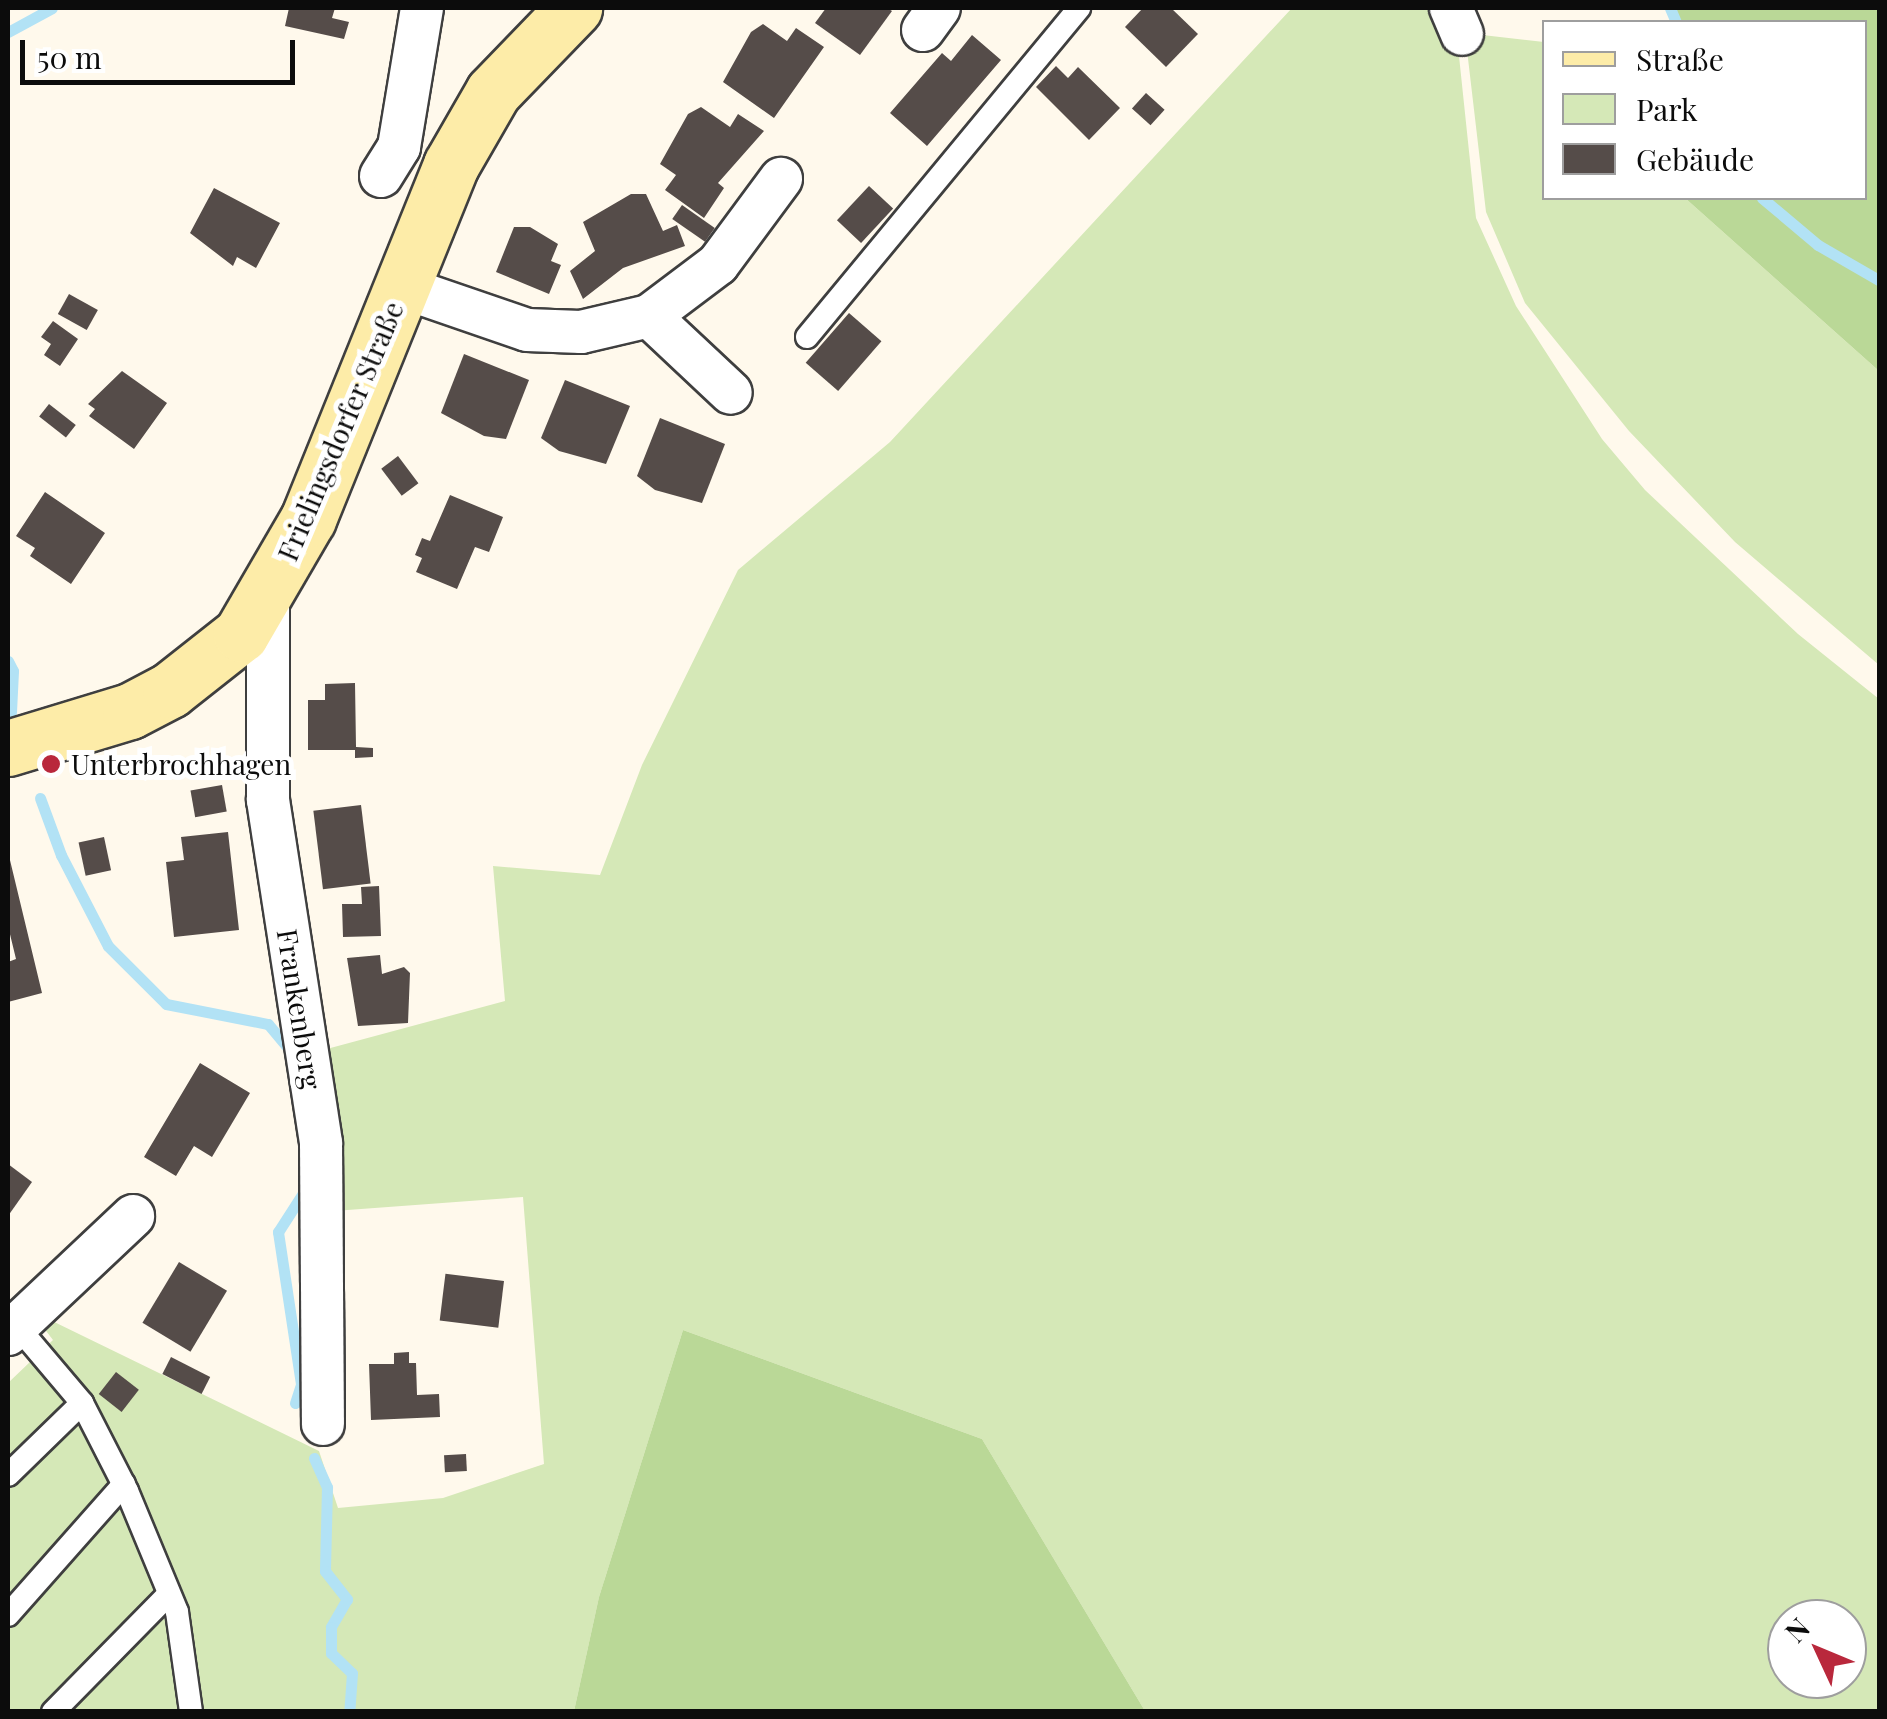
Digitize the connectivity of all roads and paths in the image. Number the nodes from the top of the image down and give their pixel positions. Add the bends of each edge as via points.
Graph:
1 (422, 8) edge
2 (574, 8) edge
3 (1079, 8) edge
4 (380, 176) dead end
5 (781, 178) dead end
6 (402, 286) junction
7 (648, 316) junction
8 (807, 337) dead end
9 (731, 393) dead end
10 (268, 595) junction
11 (8, 748) edge
12 (134, 1216) dead end
13 (11, 1326) edge
14 (82, 1403) junction
15 (323, 1424) dead end
16 (8, 1474) edge
17 (124, 1484) junction
18 (170, 1594) junction
19 (8, 1616) edge
20 (53, 1712) edge
21 (192, 1712) edge

1 - 4 street via 398,147
2 - 6 main road, Frielingsdorfer Straße via 493,92 451,165
3 - 8 lane
5 - 7 street via 718,264
6 - 7 street via 526,330 582,332
6 - 10 main road, Frielingsdorfer Straße via 308,519
7 - 9 street
10 - 11 main road, Frielingsdorfer Straße via 241,634 170,690 130,711
10 - 15 street, Frankenberg via 268,800 321,1144
12 - 13 street
13 - 14 lane
14 - 16 lane
14 - 17 lane
17 - 18 lane
17 - 19 lane
18 - 20 lane
18 - 21 lane

